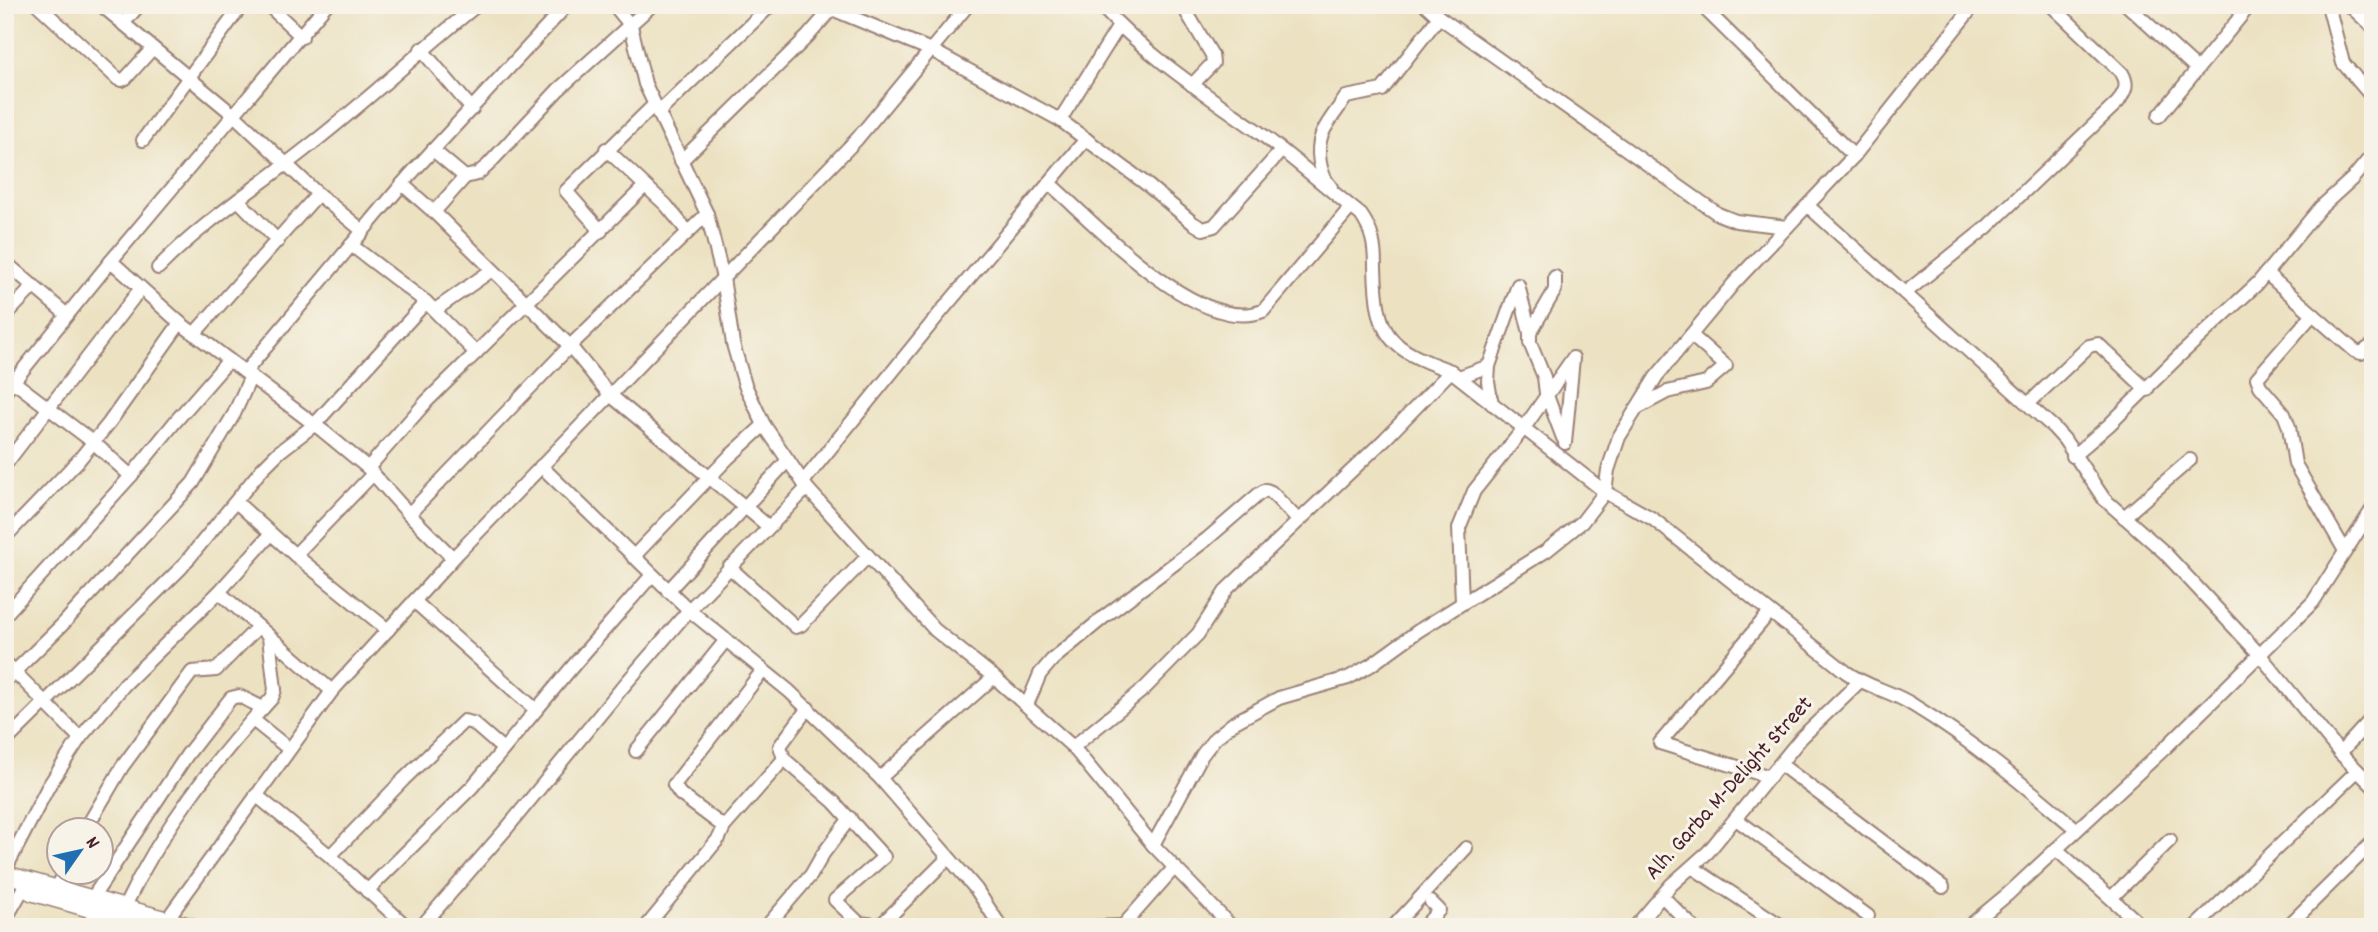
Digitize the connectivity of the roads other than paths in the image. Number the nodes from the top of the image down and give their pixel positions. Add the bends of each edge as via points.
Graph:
1 (38, 5) edge
2 (101, 5) edge
3 (139, 5) edge
4 (242, 5) edge
5 (268, 5) edge
6 (326, 5) edge
7 (477, 5) edge
8 (567, 5) edge
9 (614, 5) edge
10 (652, 5) edge
11 (771, 5) edge
12 (968, 5) edge
13 (1100, 5) edge
14 (1189, 5) edge
15 (1426, 5) edge
16 (1701, 5) edge
17 (1974, 5) edge
18 (2051, 5) edge
19 (2127, 5) edge
20 (2250, 5) edge
21 (2328, 5) edge
22 (2349, 5) edge
23 (833, 7) edge
24 (1439, 17) junction
25 (123, 24) junction
26 (631, 26) junction
27 (1119, 26) junction
28 (2373, 27) edge
29 (302, 37) junction
30 (152, 49) junction
31 (421, 50) junction
32 (931, 50) junction
33 (2197, 69) junction
34 (188, 77) junction
35 (1192, 85) junction
36 (2373, 98) edge
37 (472, 109) junction
38 (656, 109) junction
39 (235, 116) junction
40 (2159, 116) dead end
41 (1059, 120) junction
42 (143, 139) dead end
43 (1086, 139) junction
44 (606, 149) junction
45 (433, 150) junction
46 (1281, 151) junction
47 (2373, 153) edge
48 (1854, 156) junction
49 (681, 161) junction
50 (287, 164) junction
51 (465, 177) junction
52 (1049, 183) junction
53 (402, 184) junction
54 (645, 186) junction
55 (318, 194) junction
56 (238, 200) junction
57 (1808, 206) junction
58 (1351, 207) junction
59 (434, 212) junction
60 (707, 214) junction
61 (1787, 227) junction
62 (363, 231) junction
63 (601, 231) junction
64 (688, 232) junction
65 (278, 241) junction
66 (351, 245) junction
67 (111, 261) junction
68 (5, 262) edge
69 (158, 268) dead end
70 (492, 270) junction
71 (2266, 273) junction
72 (1555, 277) dead end
73 (723, 278) junction
74 (34, 286) junction
75 (141, 288) junction
76 (1905, 293) junction
77 (527, 304) junction
78 (431, 306) junction
79 (2314, 314) junction
80 (67, 315) junction
81 (5, 316) edge
82 (180, 323) junction
83 (1530, 333) junction
84 (194, 334) junction
85 (1691, 335) junction
86 (2373, 345) edge
87 (570, 346) junction
88 (476, 353) junction
89 (229, 360) junction
90 (1489, 366) junction
91 (248, 374) junction
92 (1455, 374) junction
93 (8, 383) edge
94 (2147, 390) junction
95 (609, 394) junction
96 (1547, 396) junction
97 (1493, 404) junction
98 (2028, 404) junction
99 (47, 407) junction
100 (1634, 409) junction
101 (314, 425) junction
102 (765, 425) junction
103 (1524, 428) junction
104 (93, 442) junction
105 (1565, 443) junction
106 (2073, 456) junction
107 (788, 460) junction
108 (2190, 460) dead end
109 (5, 465) edge
110 (1571, 465) junction
111 (541, 466) junction
112 (371, 471) junction
113 (131, 476) junction
114 (709, 478) junction
115 (805, 485) junction
116 (1605, 492) junction
117 (236, 502) junction
118 (744, 507) junction
119 (2373, 508) edge
120 (409, 514) junction
121 (2124, 517) junction
122 (1298, 520) junction
123 (769, 527) junction
124 (271, 534) junction
125 (5, 537) edge
126 (2346, 551) junction
127 (295, 555) junction
128 (868, 556) junction
129 (633, 557) junction
130 (453, 558) junction
131 (729, 567) junction
132 (652, 575) junction
133 (668, 591) junction
134 (219, 592) junction
135 (414, 601) junction
136 (1462, 602) junction
137 (689, 610) junction
138 (1770, 612) junction
139 (5, 615) edge
140 (257, 627) junction
141 (388, 630) junction
142 (269, 637) junction
143 (726, 640) junction
144 (2260, 655) junction
145 (763, 670) junction
146 (8, 671) edge
147 (994, 677) junction
148 (1859, 682) junction
149 (332, 691) junction
150 (45, 702) junction
151 (1027, 705) junction
152 (263, 708) junction
153 (808, 709) junction
154 (536, 710) junction
155 (2373, 717) edge
156 (253, 719) junction
157 (80, 738) junction
158 (5, 742) edge
159 (1073, 747) junction
160 (289, 749) junction
161 (503, 749) junction
162 (636, 751) dead end
163 (2340, 753) junction
164 (784, 759) junction
165 (1780, 764) junction
166 (2357, 771) junction
167 (1770, 777) junction
168 (880, 778) junction
169 (2373, 786) edge
170 (256, 795) junction
171 (94, 816) edge
172 (849, 818) junction
173 (1736, 819) junction
174 (724, 827) junction
175 (2076, 830) junction
176 (2170, 840) dead end
177 (2373, 842) edge
178 (1153, 845) junction
179 (1466, 848) dead end
180 (2056, 849) junction
181 (330, 856) junction
182 (948, 858) junction
183 (1175, 867) junction
184 (1692, 867) junction
185 (5, 872) edge
186 (5, 885) edge
187 (25, 885) junction
188 (1943, 887) dead end
189 (57, 888) joint
190 (367, 891) junction
191 (1662, 896) junction
192 (93, 897) junction
193 (2111, 898) junction
194 (1431, 902) dead end
195 (125, 906) junction
196 (1868, 916) dead end
197 (168, 918) junction
198 (5, 920) edge
199 (854, 923) edge
200 (881, 925) junction
201 (153, 927) edge
202 (192, 927) edge
203 (407, 927) edge
204 (421, 927) edge
205 (646, 927) edge
206 (766, 927) edge
207 (895, 927) edge
208 (1001, 927) edge
209 (1090, 927) edge
210 (1122, 927) edge
211 (1232, 927) edge
212 (1393, 927) edge
213 (1424, 927) edge
214 (1635, 927) edge
215 (1693, 927) edge
216 (1783, 927) edge
217 (1968, 927) edge
218 (2143, 927) edge
219 (2195, 927) edge
220 (2287, 927) edge

1 - 30 street via 118,79 127,78
2 - 25 street
3 - 25 street
4 - 34 street
5 - 29 street
6 - 29 street
7 - 31 street
8 - 37 street
9 - 26 street
10 - 26 street
11 - 38 street
12 - 32 street
13 - 27 street
14 - 35 street via 1187,13 1213,55 1213,63
15 - 24 street
16 - 48 street
17 - 48 street
18 - 76 street via 2122,73 2127,81 2125,91 2119,102 1987,227
19 - 33 street
20 - 33 street
21 - 36 street via 2343,63
22 - 28 street
23 - 32 street
23 - 49 street
24 - 58 street via 1382,90 1346,97 1322,134 1320,162 1325,180
24 - 61 street via 1718,214 1736,221
25 - 30 street
26 - 38 street
26 - 51 street via 558,90 487,166
27 - 35 street
27 - 41 street
29 - 39 street
30 - 34 street
31 - 37 street
31 - 50 street via 369,99
32 - 41 street
32 - 73 street via 857,139
33 - 40 street
34 - 39 street
34 - 42 street
35 - 46 street
37 - 45 street
38 - 44 street
38 - 49 street
39 - 50 street
39 - 67 street
41 - 43 street
43 - 46 street via 1203,229 1214,226
43 - 52 street
44 - 54 street
44 - 63 street via 566,191
45 - 51 street
45 - 53 street
46 - 58 street
47 - 71 street
48 - 57 street
49 - 60 street
50 - 55 street
50 - 56 street
51 - 59 street
52 - 58 street via 1141,265 1197,303 1250,316 1262,311
52 - 115 street
53 - 59 street
53 - 62 street
54 - 63 street
54 - 64 street
55 - 62 street
55 - 65 street
56 - 65 street
56 - 69 street
57 - 61 street
57 - 76 street
58 - 92 street via 1369,226 1375,245 1376,290 1388,335 1397,347
59 - 70 street
60 - 64 street
60 - 73 street
61 - 85 street
62 - 66 street
63 - 77 street
64 - 87 street
65 - 84 street
66 - 78 street
66 - 91 street
67 - 75 street
67 - 80 street
68 - 74 street
70 - 77 street
70 - 78 street
71 - 79 street
71 - 94 street
72 - 83 street via 1555,290
73 - 95 street
73 - 102 street via 733,344 745,385
74 - 80 street
74 - 81 street
75 - 82 street
75 - 99 street
76 - 98 street
77 - 87 street
77 - 88 street
78 - 88 street
78 - 101 street
79 - 86 street via 2355,351 2361,353
79 - 126 street via 2257,378 2284,414 2295,464
80 - 93 street
82 - 84 street
82 - 104 street
83 - 90 street via 1518,285
83 - 96 street
84 - 89 street
85 - 100 street
85 - 100 street via 1726,366 1706,383 1667,392
87 - 95 street
87 - 120 street
88 - 112 street via 427,401
89 - 91 street
89 - 113 street
90 - 92 street
90 - 97 street
91 - 101 street
91 - 146 street via 234,414 193,483 62,625
92 - 97 street
92 - 122 street
93 - 99 street
94 - 98 street via 2098,344 2089,346
94 - 106 street
95 - 111 street
95 - 114 street
96 - 103 street
96 - 105 street
96 - 105 street via 1573,358
97 - 103 street
98 - 106 street via 2064,439
99 - 104 street
99 - 109 street
100 - 116 street via 1619,438
101 - 112 street
101 - 117 street via 279,452
102 - 107 street
102 - 114 street
103 - 110 street
103 - 136 street via 1474,491 1459,528
104 - 113 street
104 - 125 street
105 - 110 street
106 - 121 street via 2104,499
107 - 115 street
107 - 118 street
108 - 121 street
110 - 116 street
111 - 129 street
111 - 130 street
112 - 120 street
112 - 127 street
113 - 139 street
114 - 118 street
114 - 129 street
115 - 123 street
115 - 128 street
116 - 136 street via 1573,531
116 - 138 street via 1653,519
117 - 124 street
117 - 150 street via 181,568
118 - 123 street
118 - 133 street
119 - 126 street
120 - 130 street
121 - 144 street via 2164,552
122 - 151 street via 1271,492 1259,494 1052,660 1040,674
122 - 159 street via 1227,589 1198,634 1144,689
123 - 131 street
124 - 127 street
124 - 134 street
126 - 144 street via 2313,601
127 - 141 street
128 - 131 street via 796,627
128 - 147 street via 935,630
129 - 132 street
130 - 135 street
131 - 137 street
132 - 133 street
132 - 154 street
133 - 137 street
134 - 140 street
134 - 157 street via 125,684
135 - 141 street
135 - 154 street
136 - 178 street via 1348,678 1279,698 1235,722 1202,755
137 - 143 street
137 - 204 street
138 - 148 street
138 - 167 street via 1660,743
140 - 142 street
140 - 171 street via 216,670 192,671 122,767
141 - 149 street
142 - 149 street
142 - 152 street via 275,690
143 - 145 street
143 - 162 street
144 - 163 street
144 - 175 street
145 - 153 street
145 - 174 street via 674,785
146 - 150 street
147 - 151 street
147 - 168 street
148 - 165 street, Alh. Garba M-Delight Street
148 - 175 street via 1912,704 2009,772
149 - 160 street
150 - 157 street
150 - 158 street
151 - 159 street
152 - 156 street
152 - 192 street via 239,696 231,698 187,755
153 - 164 street via 780,746
153 - 168 street
154 - 161 street
155 - 163 street
156 - 160 street
156 - 195 street via 185,803
157 - 185 street via 48,787
159 - 178 street
160 - 170 street
161 - 181 street via 473,723 464,721
161 - 190 street via 472,787
163 - 166 street
164 - 172 street
164 - 174 street
165 - 167 street, Alh. Garba M-Delight Street
165 - 188 street
166 - 169 street
166 - 219 street
167 - 173 street, Alh. Garba M-Delight Street
168 - 182 street
170 - 181 street
170 - 197 street
172 - 199 street via 884,857 835,900
172 - 206 street via 811,875
173 - 184 street, Alh. Garba M-Delight Street
173 - 196 street
174 - 205 street
175 - 180 street
176 - 193 street
177 - 220 street
178 - 183 street
179 - 212 street
180 - 193 street
180 - 217 street
181 - 190 street
182 - 200 street
182 - 208 street
183 - 210 street
183 - 211 street
184 - 191 street, Alh. Garba M-Delight Street
184 - 216 street
185 - 187 main road
186 - 187 main road
187 - 189 main road
187 - 198 street
187 - 201 main road
189 - 192 main road
190 - 203 street
191 - 214 street, Alh. Garba M-Delight Street
191 - 215 street
192 - 195 main road
193 - 218 street
194 - 213 street via 1439,910
195 - 197 main road
197 - 202 main road
199 - 200 street
200 - 207 street
209 - 210 street

